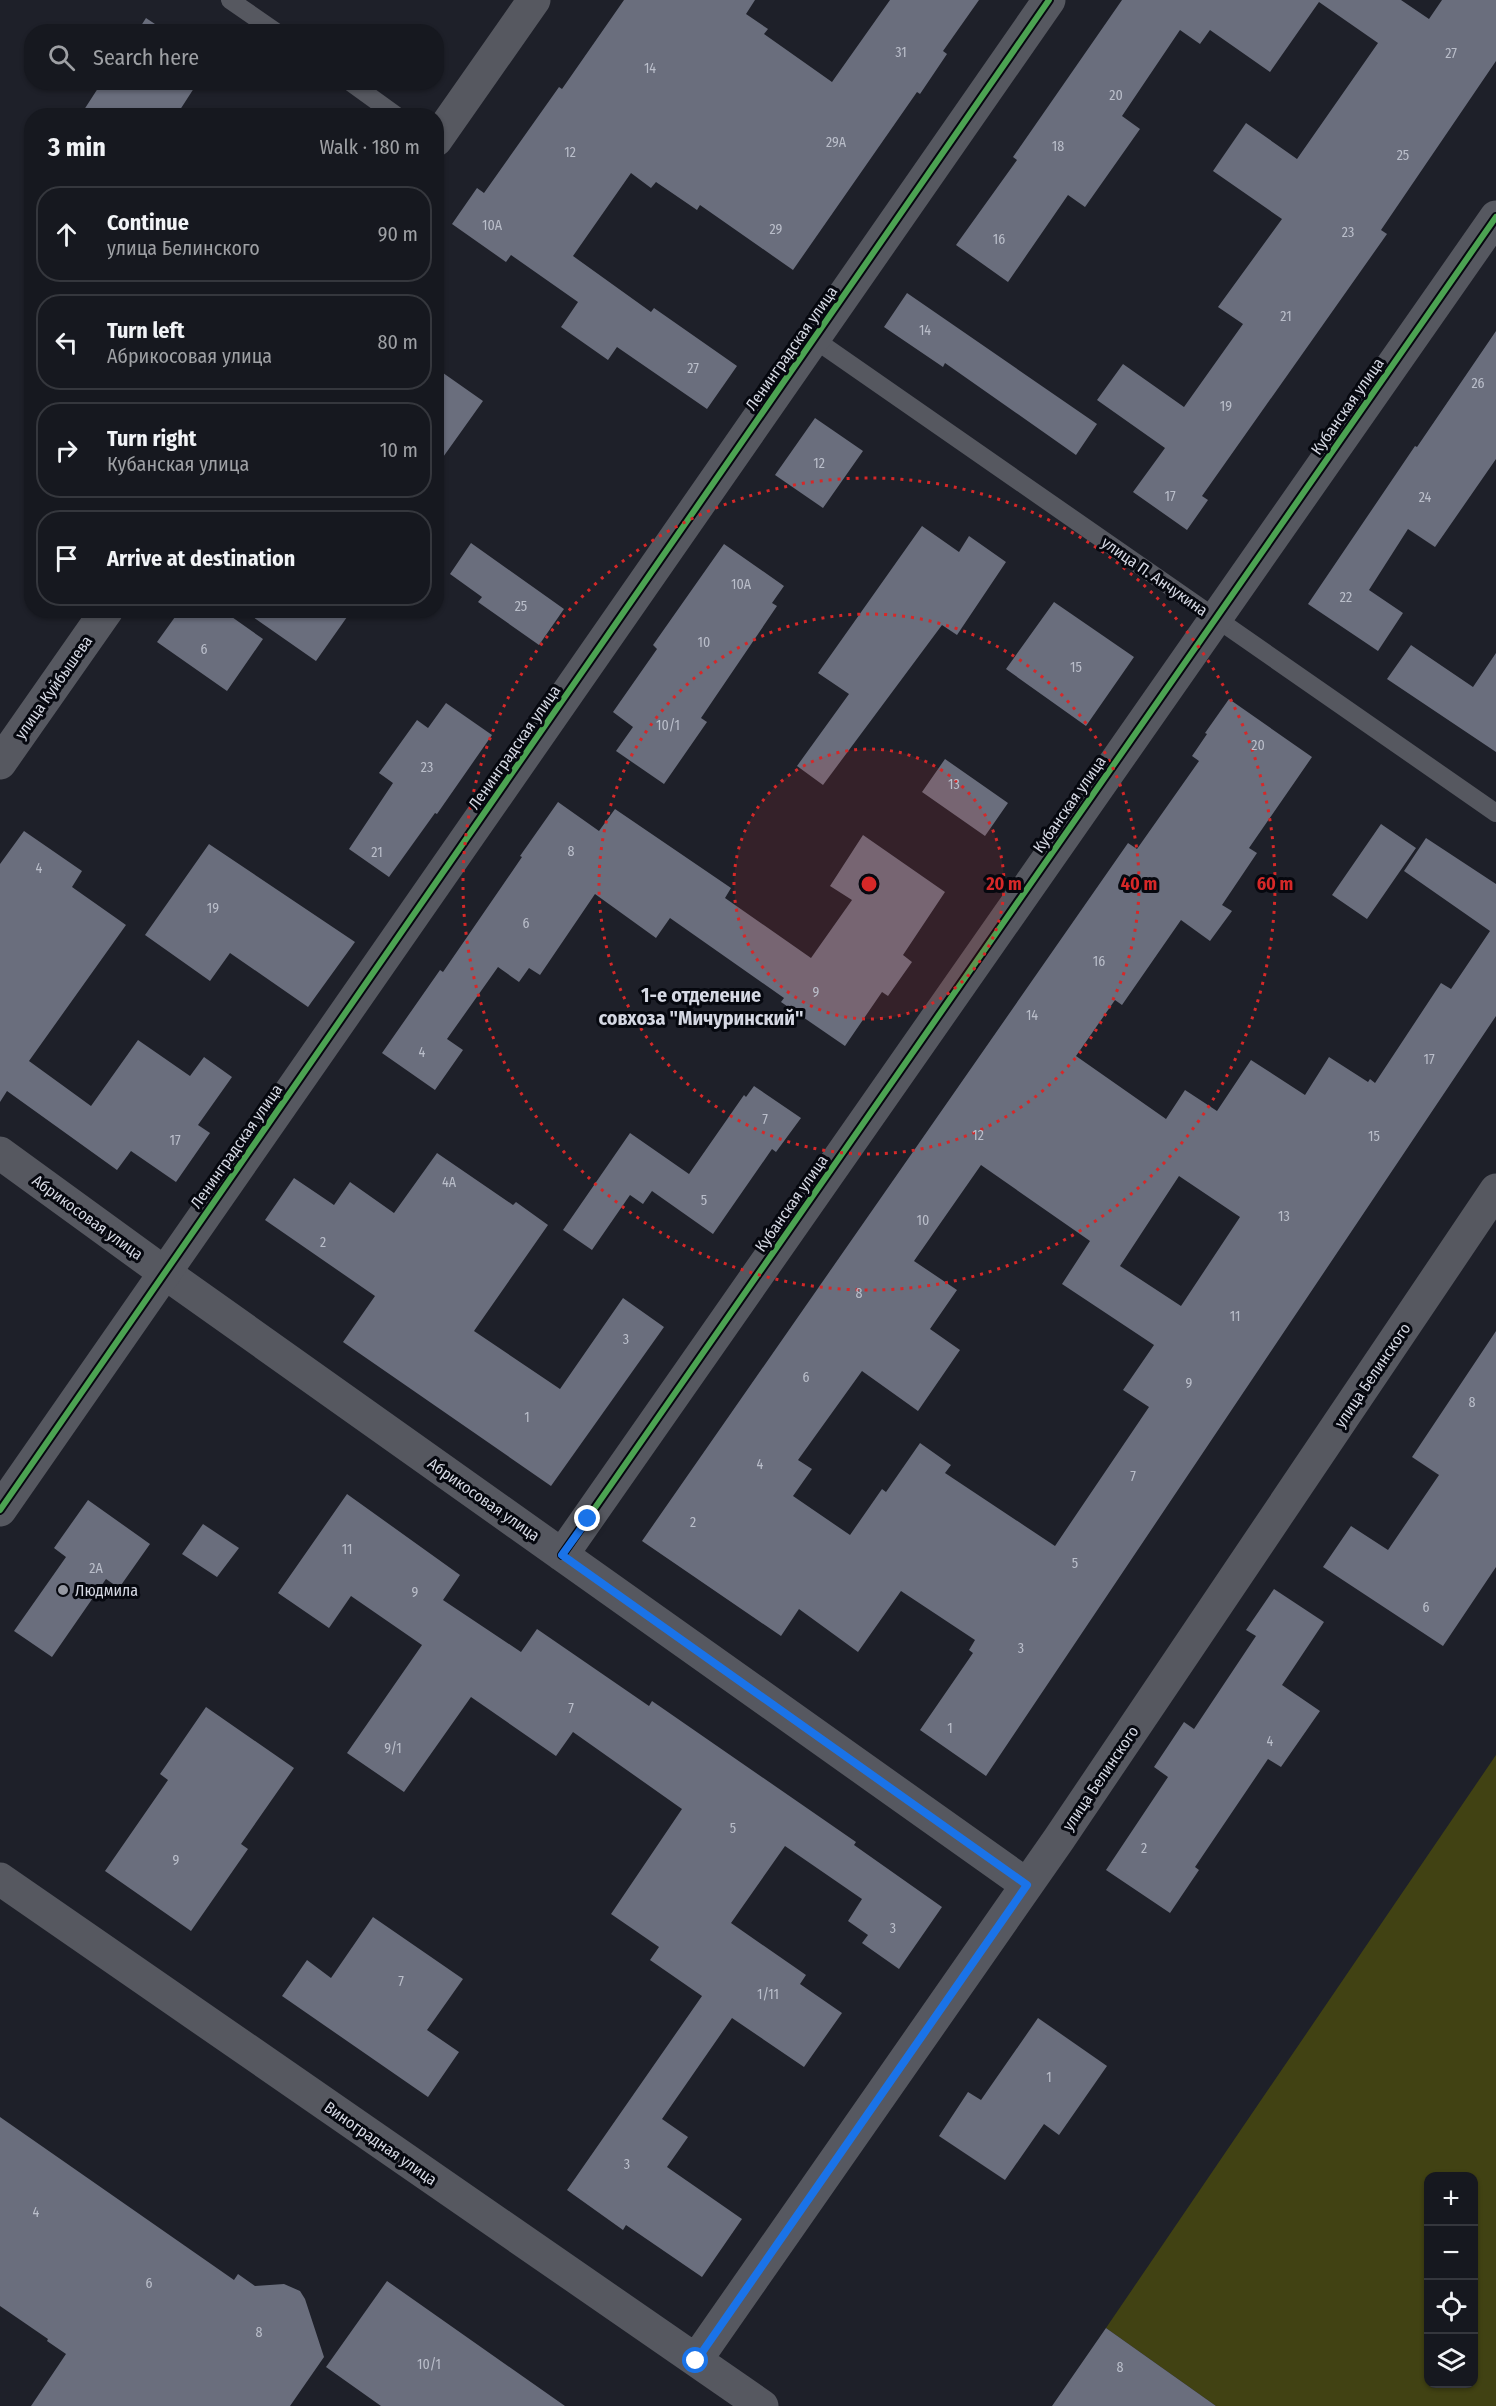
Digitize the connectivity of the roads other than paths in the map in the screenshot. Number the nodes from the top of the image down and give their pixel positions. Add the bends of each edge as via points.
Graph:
1 (230, 0) edge
2 (534, 0) edge
3 (1049, 0) edge
4 (264, 24) edge
5 (361, 90) edge
6 (386, 108) edge
7 (444, 129) edge
8 (1496, 217) edge
9 (814, 339) junction
10 (100, 618) edge
11 (1216, 618) junction
12 (0, 762) edge
13 (1496, 813) edge
14 (0, 1153) edge
15 (1496, 1190) edge
16 (165, 1272) junction
17 (0, 1510) edge
18 (562, 1555) junction
19 (0, 1879) edge
20 (1027, 1885) junction
21 (696, 2361) junction
22 (762, 2406) edge

1 - 4 lane
2 - 7 street
3 - 9 street, Ленинградская улица
5 - 6 lane
8 - 11 street, Кубанская улица
9 - 11 lane, улица П. Анчукина
9 - 16 street, Ленинградская улица
10 - 12 street, улица Куйбышева
11 - 13 lane, улица П. Анчукина
11 - 18 street, Кубанская улица
14 - 16 street, Абрикосовая улица
15 - 20 street, улица Белинского
16 - 17 street, Ленинградская улица
16 - 18 street, Абрикосовая улица
18 - 20 street, Абрикосовая улица
19 - 21 street, Виноградная улица
20 - 21 street, улица Белинского
21 - 22 street, Виноградная улица

